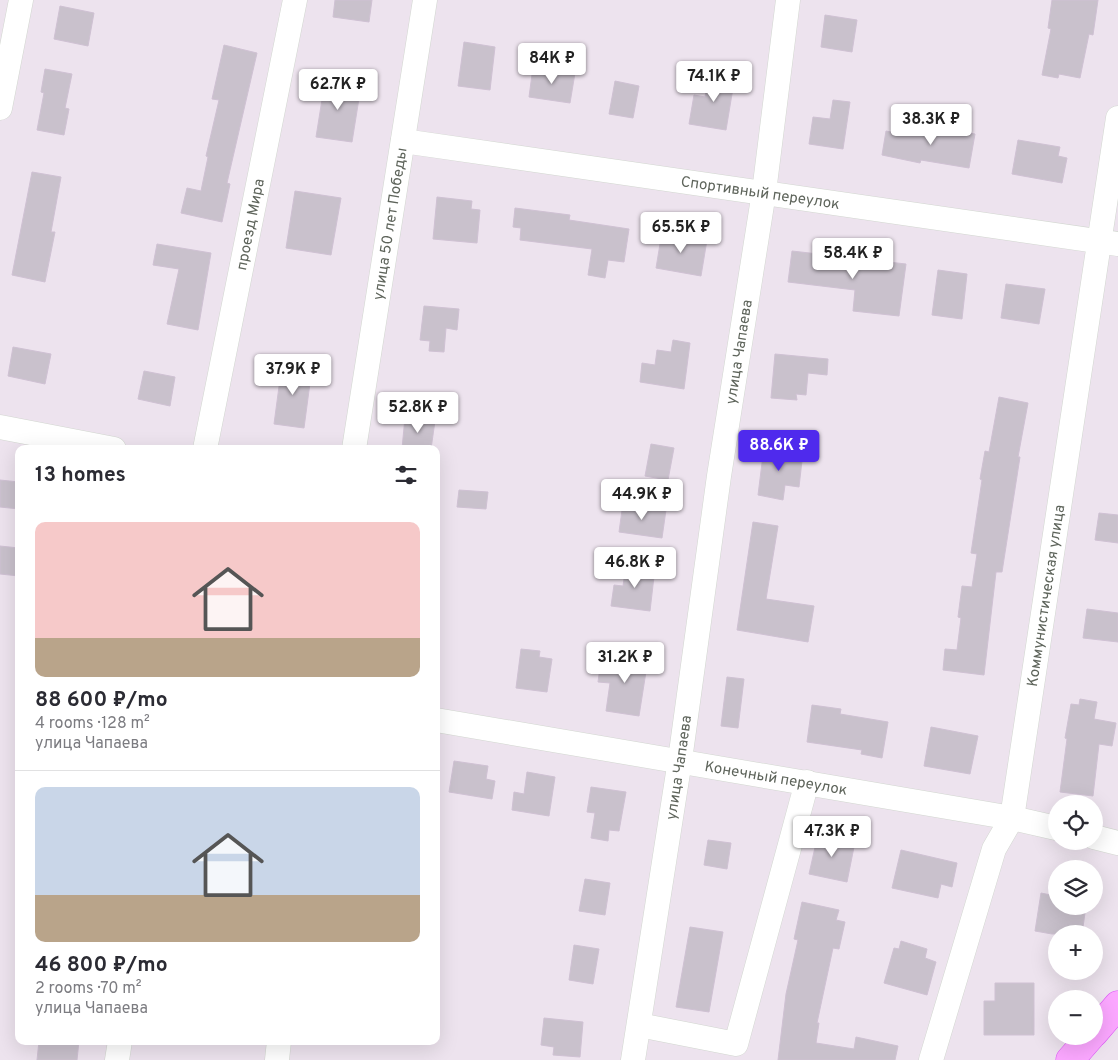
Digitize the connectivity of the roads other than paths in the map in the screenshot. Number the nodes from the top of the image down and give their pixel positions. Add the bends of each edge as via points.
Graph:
1 (21, 0) edge
2 (295, 0) edge
3 (425, 0) edge
4 (788, 0) edge
5 (0, 108) edge
6 (1118, 118) edge
7 (402, 141) junction
8 (764, 192) junction
9 (1108, 243) edge
10 (0, 427) edge
11 (93, 445) edge
12 (206, 445) edge
13 (355, 445) edge
14 (440, 721) edge
15 (680, 760) junction
16 (807, 782) junction
17 (1012, 818) junction
18 (1048, 826) edge
19 (1103, 839) edge
20 (1118, 843) edge
21 (1118, 1005) edge
22 (1103, 1022) edge
23 (639, 1025) junction
24 (119, 1045) edge
25 (279, 1045) edge
26 (1082, 1045) edge
27 (117, 1060) edge
28 (277, 1060) edge
29 (633, 1060) edge
30 (931, 1060) edge
31 (1070, 1060) edge

1 - 5 street
2 - 12 street, проезд Мира
3 - 7 street, улица 50 лет Победы
4 - 8 street, улица Чапаева
6 - 9 street, Коммунистическая улица
7 - 8 street, Спортивный переулок
7 - 13 street, улица 50 лет Победы
8 - 9 street, Спортивный переулок
8 - 15 street, улица Чапаева via 719,476
9 - 17 street, Коммунистическая улица
10 - 11 street
14 - 15 street, Конечный переулок
15 - 16 street, Конечный переулок
15 - 23 street, улица Чапаева
16 - 17 street, Конечный переулок
16 - 23 street via 736,1044
17 - 18 street, Конечный переулок
17 - 30 street, Коммунистическая улица via 994,849
19 - 20 street
21 - 22 main road
23 - 29 street, улица Чапаева
24 - 27 street
25 - 28 street
26 - 31 main road

